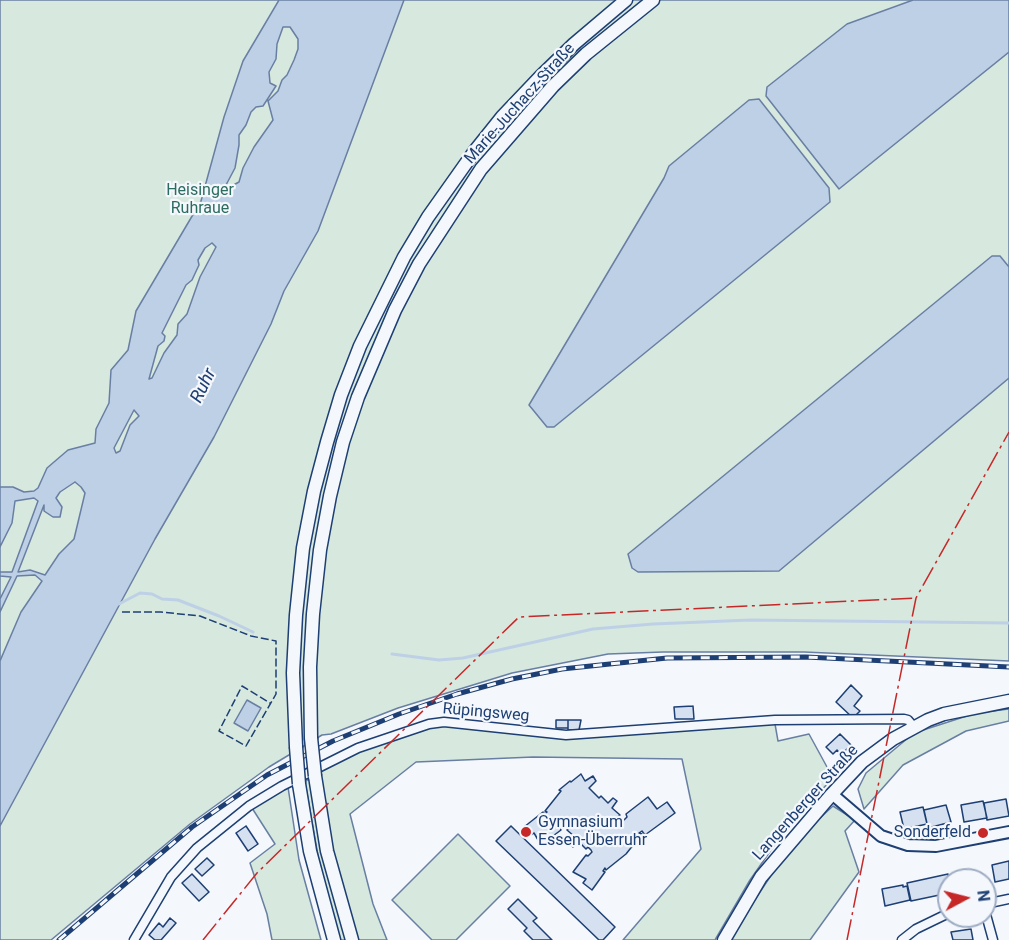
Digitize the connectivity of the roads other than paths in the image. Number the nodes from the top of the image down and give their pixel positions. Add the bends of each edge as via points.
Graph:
1 (626, 0) edge
2 (653, 0) edge
3 (1009, 701) edge
4 (914, 727) junction
5 (832, 794) junction
6 (1009, 832) edge
7 (937, 919) edge
8 (134, 940) edge
9 (334, 940) edge
10 (352, 940) edge
11 (724, 940) edge
12 (902, 940) edge

1 - 9 main road, Marie-Juchacz-Straße, bridge via 541,76 474,152 404,257 360,346 341,396 314,491 303,548 294,661 299,784 310,851
2 - 10 main road, Marie-Juchacz-Straße, bridge via 553,86 494,154 446,220 395,309 343,442 320,550 310,667 315,776 327,851
3 - 4 main road, Langenberger Straße via 944,714
4 - 5 main road, Langenberger Straße via 862,762
4 - 8 street, Rüpingsweg via 904,719 775,720 566,735 444,722 421,727 358,748 249,806 197,848 171,877
5 - 6 street via 881,836 908,845 936,846
5 - 11 main road, Langenberger Straße via 761,877
7 - 12 street

